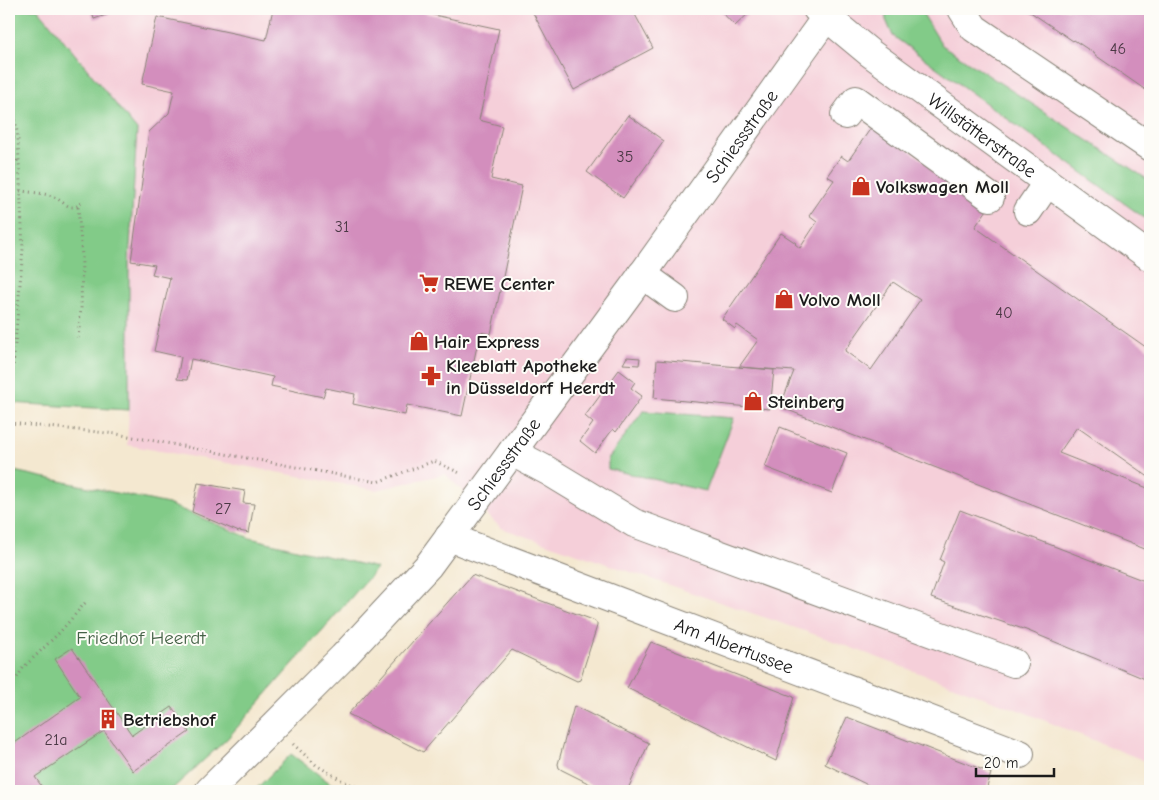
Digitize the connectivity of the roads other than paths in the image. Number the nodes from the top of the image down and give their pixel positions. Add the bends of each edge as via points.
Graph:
1 (962, 9) edge
2 (825, 12) edge
3 (846, 115) dead end
4 (1150, 147) edge
5 (1048, 183) junction
6 (990, 197) dead end
7 (1028, 211) dead end
8 (1150, 257) edge
9 (642, 274) junction
10 (675, 298) dead end
11 (512, 452) junction
12 (449, 537) junction
13 (1014, 663) dead end
14 (1020, 754) dead end
15 (210, 791) edge

1 - 4 street via 974,28
2 - 5 street, Willstätterstraße via 875,58
2 - 9 street, Schiessstraße
3 - 6 street via 856,100
5 - 7 street
5 - 8 street, Willstätterstraße
9 - 10 street
9 - 11 street, Schiessstraße
11 - 12 street, Schiessstraße
11 - 13 street via 634,523
12 - 14 street, Am Albertussee
12 - 15 street, Schiessstraße via 428,566 343,658

